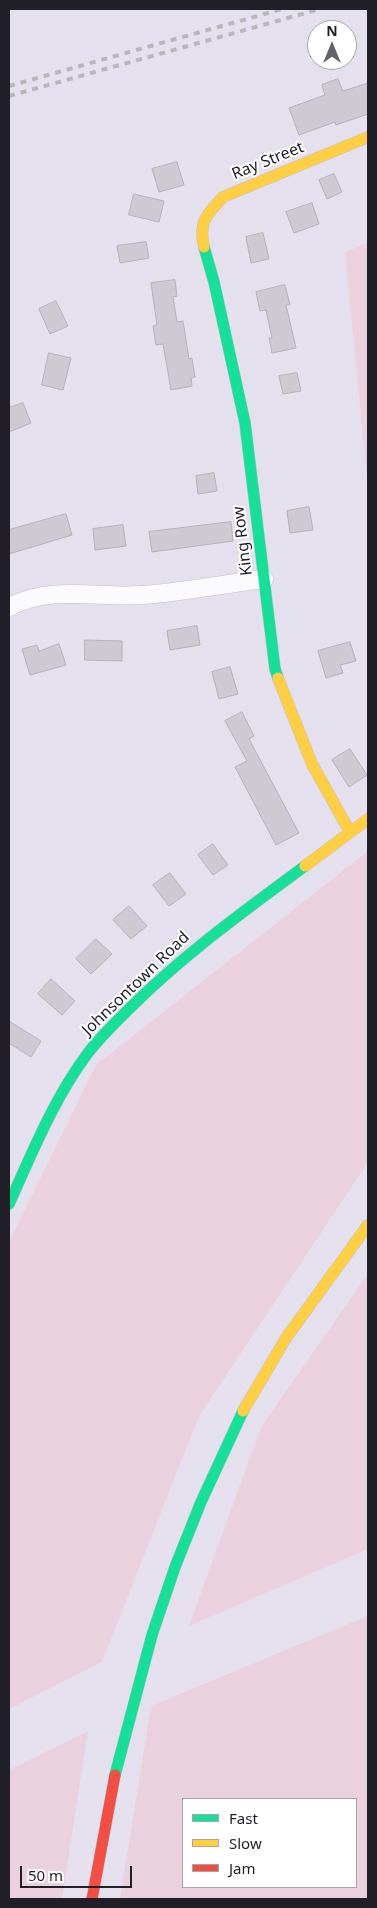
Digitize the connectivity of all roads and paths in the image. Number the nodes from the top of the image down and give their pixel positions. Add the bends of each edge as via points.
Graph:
1 (368, 138) edge
2 (201, 235) joint
3 (264, 579) junction
4 (9, 607) edge
5 (368, 819) edge
6 (350, 832) junction
7 (9, 1204) edge
8 (368, 1225) edge
9 (92, 1899) edge

1 - 2 street, Ray Street via 223,197 208,212
2 - 3 street, King Row via 245,424
3 - 4 street via 142,595 53,594
3 - 6 street, King Row via 275,669 312,764
5 - 6 street, Johnsontown Road
6 - 7 street, Johnsontown Road via 206,939 108,1030 70,1080
8 - 9 street via 286,1338 242,1415 201,1502 152,1635 118,1760

